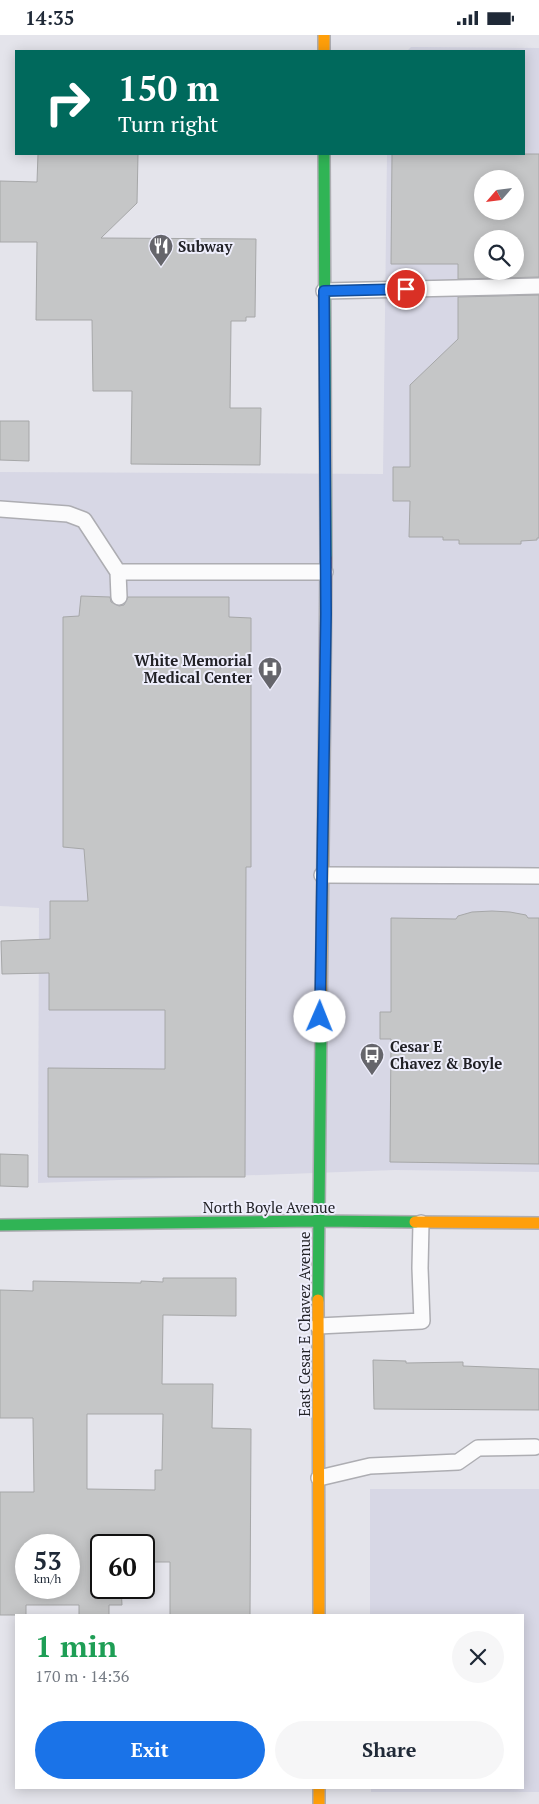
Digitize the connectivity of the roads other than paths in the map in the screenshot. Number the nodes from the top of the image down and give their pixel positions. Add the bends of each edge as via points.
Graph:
1 (324, 35) edge
2 (324, 50) edge
3 (324, 155) edge
4 (539, 285) edge
5 (324, 291) junction
6 (0, 509) edge
7 (118, 572) junction
8 (325, 572) junction
9 (119, 597) dead end
10 (322, 875) junction
11 (539, 876) edge
12 (320, 1017) dead end
13 (321, 1033) dead end
14 (318, 1221) junction
15 (421, 1223) junction
16 (539, 1223) edge
17 (0, 1225) edge
18 (318, 1326) junction
19 (535, 1447) dead end
20 (319, 1478) junction
21 (319, 1614) edge
22 (319, 1789) edge
23 (320, 1804) edge

1 - 2 main road
3 - 5 main road
4 - 5 lane
5 - 8 main road
6 - 7 lane via 68,514 84,520
7 - 8 lane
7 - 9 lane
8 - 10 main road
10 - 11 lane
10 - 12 main road
13 - 14 main road, East Cesar E Chavez Avenue
14 - 15 main road, North Boyle Avenue
14 - 17 main road, North Boyle Avenue
14 - 18 main road, East Cesar E Chavez Avenue
15 - 16 main road, North Boyle Avenue
15 - 18 lane via 422,1321
18 - 20 main road, East Cesar E Chavez Avenue
19 - 20 lane via 478,1448 458,1462 370,1466
20 - 21 main road, East Cesar E Chavez Avenue
22 - 23 main road

